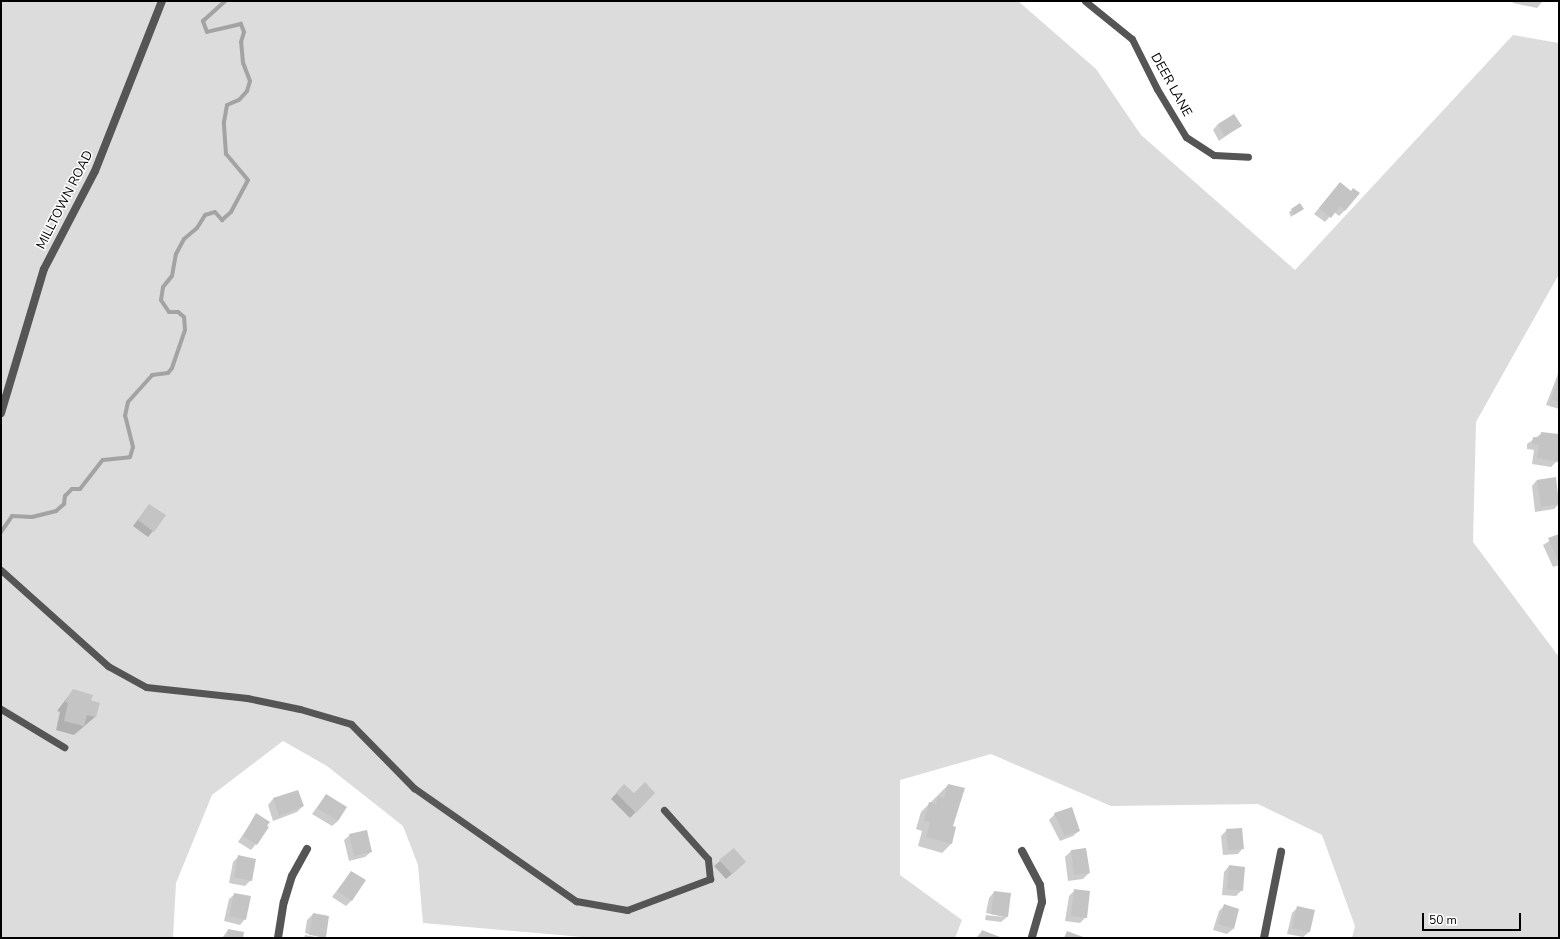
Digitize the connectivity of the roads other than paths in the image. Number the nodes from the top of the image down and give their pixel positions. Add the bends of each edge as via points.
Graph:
1 (162, 1) edge
2 (1085, 1) edge
3 (1248, 157) dead end
4 (1, 413) edge
5 (1, 570) edge
6 (2, 710) edge
7 (64, 747) dead end
8 (664, 810) dead end
9 (307, 849) dead end
10 (1022, 850) dead end
11 (1281, 852) dead end
12 (278, 938) edge
13 (1032, 938) edge
14 (1264, 938) edge

1 - 4 street, MILLTOWN ROAD via 95,171 44,269
2 - 3 lane, DEER LANE via 1132,39 1186,137 1214,155
5 - 8 lane via 108,666 146,687 247,698 300,709 351,724 414,788 576,901 627,910 710,879 708,859
6 - 7 lane
9 - 12 street via 292,876 284,902
10 - 13 street via 1040,885 1042,902
11 - 14 street

